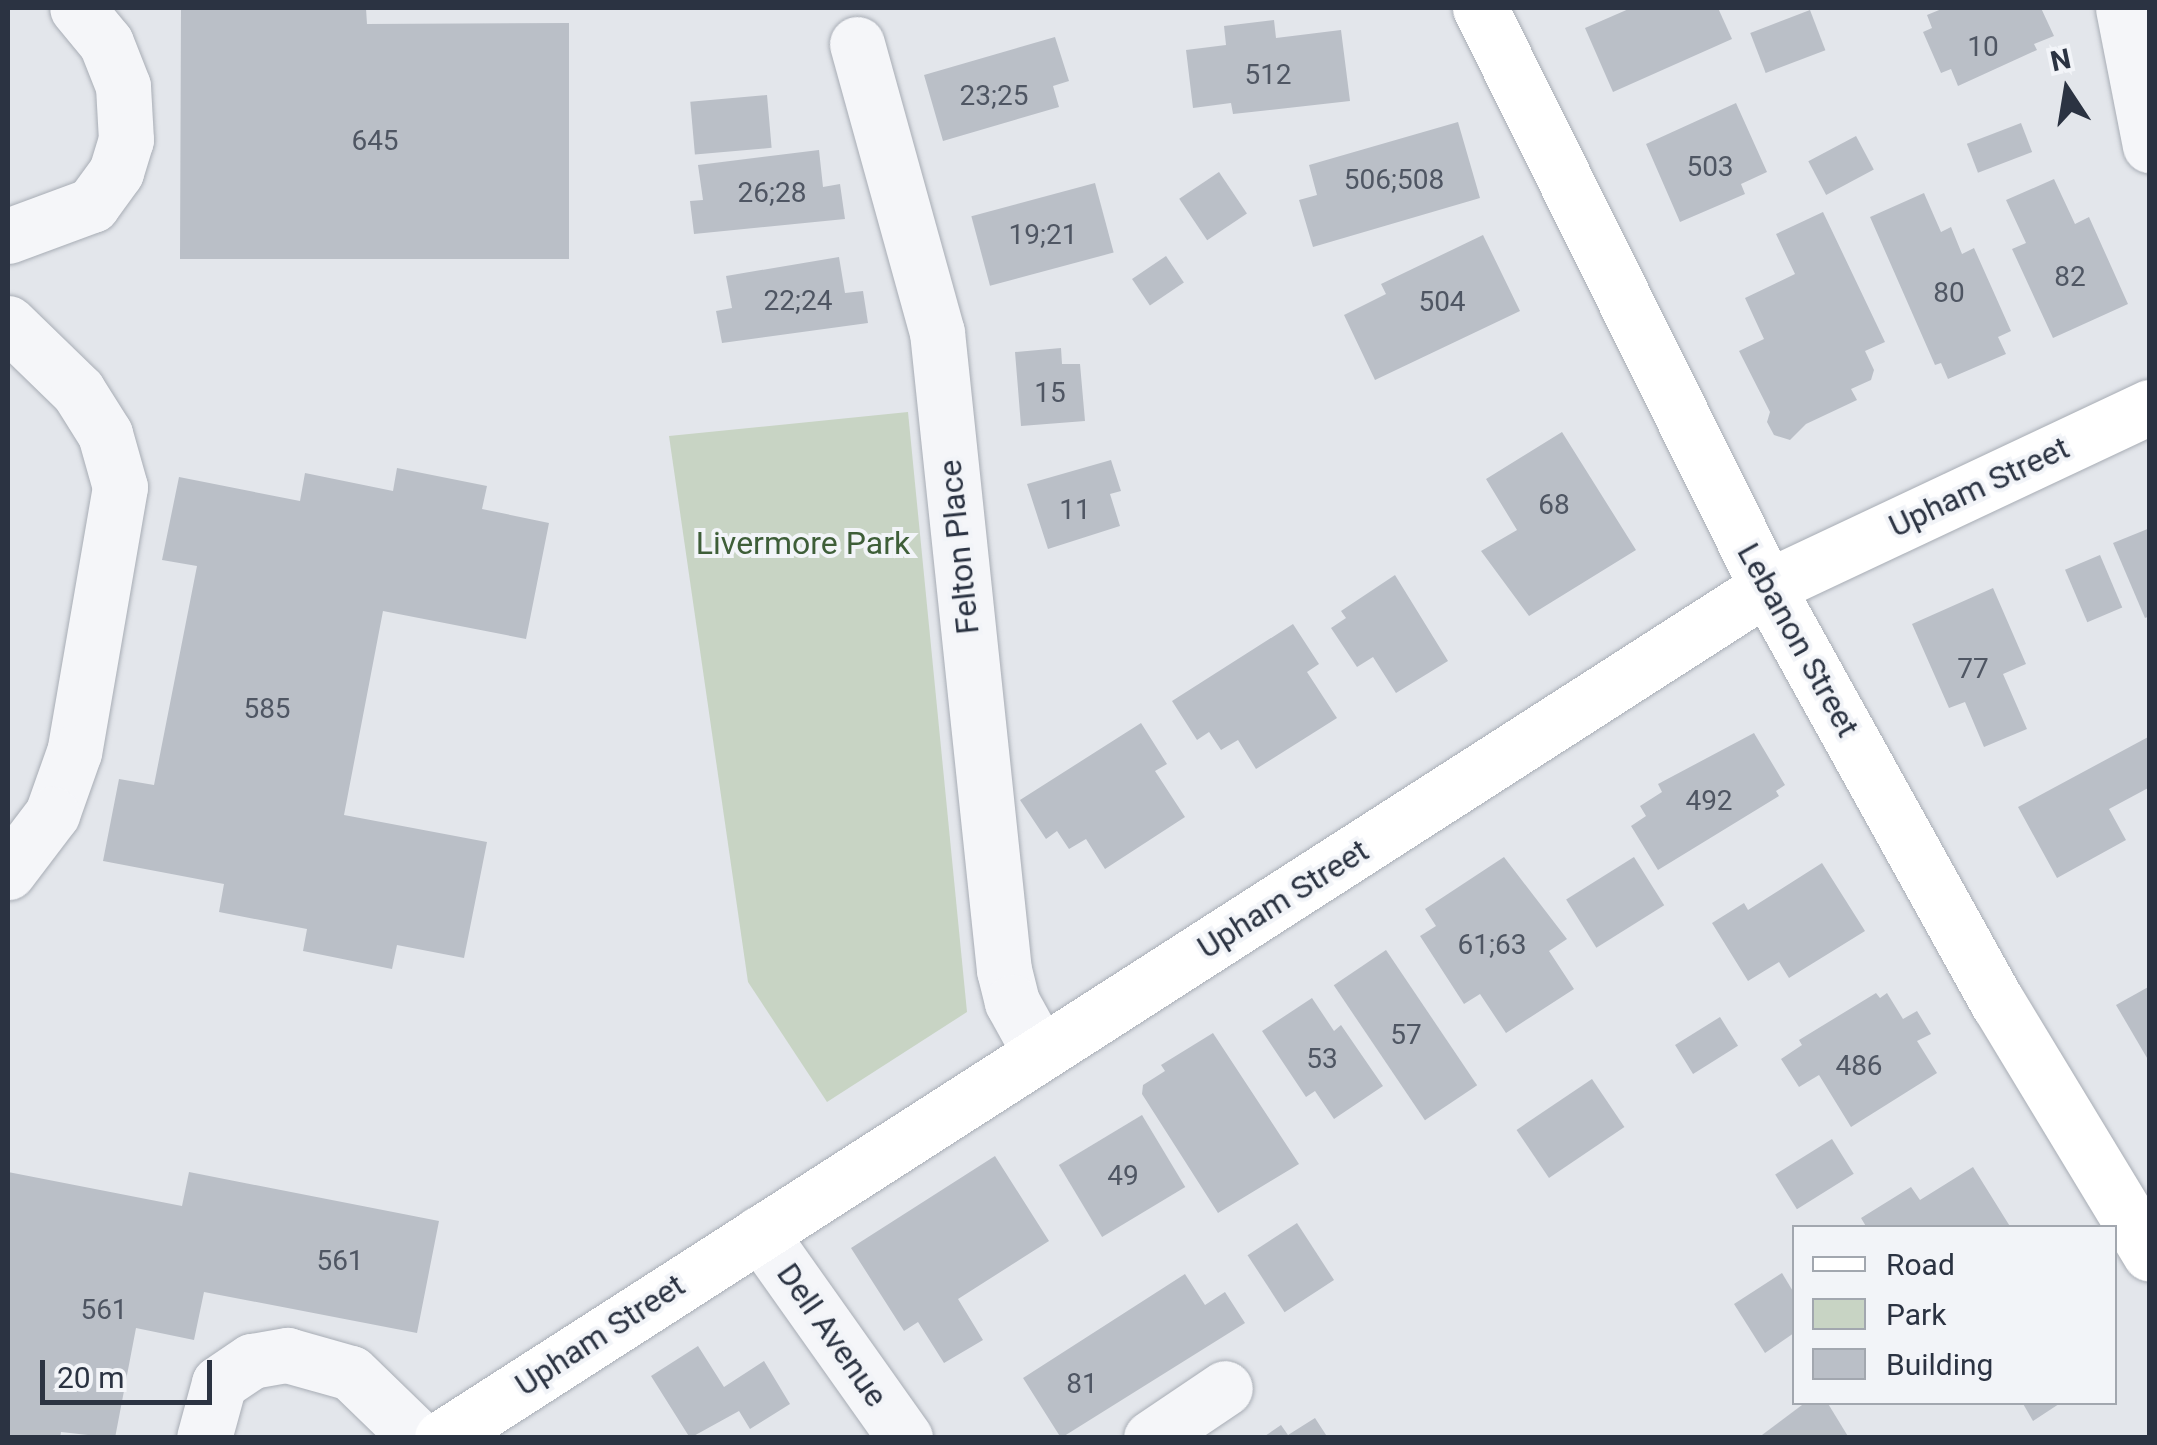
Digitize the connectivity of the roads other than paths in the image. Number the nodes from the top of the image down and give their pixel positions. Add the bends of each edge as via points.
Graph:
1 (1480, 8) edge
2 (2123, 8) edge
3 (88, 10) edge
4 (857, 44) dead end
5 (2150, 144) edge
6 (8, 236) edge
7 (8, 322) edge
8 (2150, 406) edge
9 (1767, 587) junction
10 (8, 872) edge
11 (1039, 1051) junction
12 (760, 1233) junction
13 (2150, 1254) edge
14 (1226, 1388) dead end
15 (204, 1438) edge
16 (418, 1438) edge
17 (442, 1438) edge
18 (905, 1438) edge
19 (1150, 1438) edge

1 - 9 main road, Lebanon Street
2 - 5 street
3 - 6 street via 117,63 128,107 116,172 92,206
4 - 11 street, Felton Place via 937,332 1004,970 1012,1002
7 - 10 street via 78,390 105,434 120,487 74,752 52,814
8 - 9 main road, Upham Street
9 - 11 main road, Upham Street
9 - 13 main road, Lebanon Street via 1998,1003
11 - 12 main road, Upham Street
12 - 17 main road, Upham Street
12 - 18 street, Dell Avenue
14 - 19 street
15 - 16 street via 219,1383 252,1361 287,1356 350,1372

